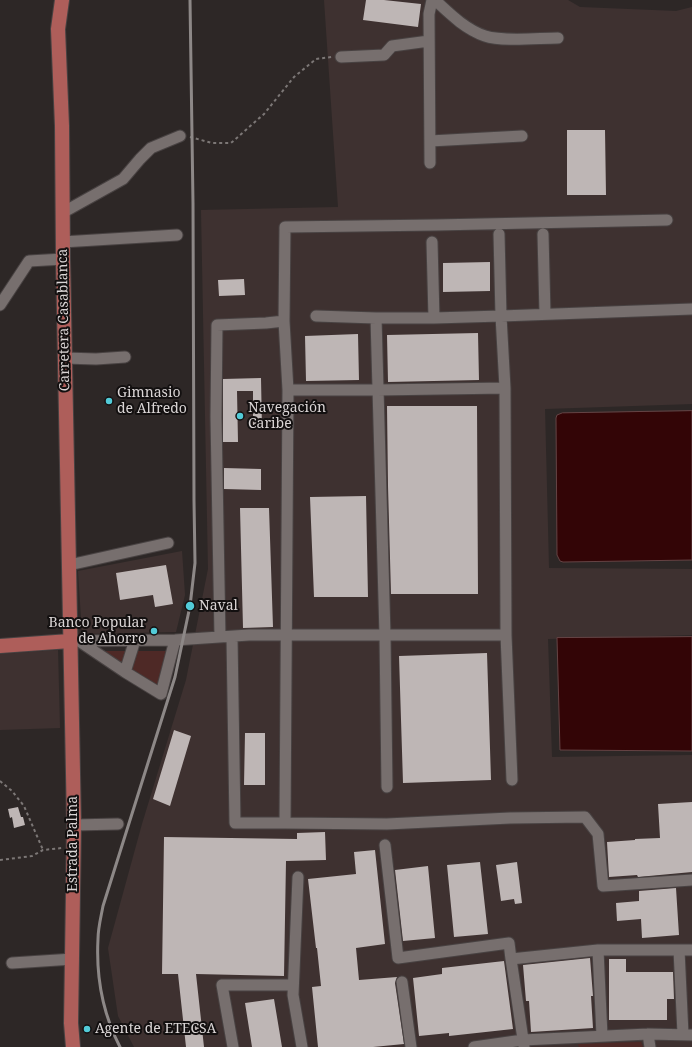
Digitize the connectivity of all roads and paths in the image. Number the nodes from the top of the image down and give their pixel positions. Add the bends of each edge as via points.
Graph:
1 (62, 0) edge
2 (432, 0) edge
3 (436, 0) edge
4 (558, 38) dead end
5 (429, 41) junction
6 (341, 57) joint
7 (180, 136) joint
8 (522, 136) dead end
9 (430, 141) junction
10 (430, 163) dead end
11 (62, 213) junction
12 (667, 220) dead end
13 (499, 234) dead end
14 (543, 234) dead end
15 (177, 235) dead end
16 (62, 242) junction
17 (432, 242) dead end
18 (63, 259) junction
19 (0, 305) edge
20 (692, 309) edge
21 (545, 314) junction
22 (316, 316) dead end
23 (501, 316) junction
24 (376, 318) junction
25 (434, 318) junction
26 (284, 321) junction
27 (125, 357) dead end
28 (65, 358) junction
29 (504, 388) junction
30 (288, 390) junction
31 (378, 390) junction
32 (168, 543) dead end
33 (69, 565) junction
34 (385, 635) junction
35 (506, 635) junction
36 (286, 636) junction
37 (220, 637) junction
38 (232, 637) junction
39 (135, 640) junction
40 (175, 640) junction
41 (74, 641) junction
42 (0, 646) edge
43 (125, 672) junction
44 (512, 780) dead end
45 (0, 781) edge
46 (387, 787) dead end
47 (285, 823) junction
48 (118, 824) dead end
49 (74, 825) junction
50 (385, 845) dead end
51 (73, 847) junction
52 (43, 850) junction
53 (0, 860) edge
54 (298, 876) dead end
55 (692, 880) edge
56 (598, 950) junction
57 (680, 950) junction
58 (692, 950) edge
59 (73, 959) junction
60 (511, 959) junction
61 (12, 963) dead end
62 (402, 982) dead end
63 (293, 985) junction
64 (648, 1034) junction
65 (688, 1034) edge
66 (602, 1036) junction
67 (568, 1042) edge
68 (523, 1043) edge
69 (73, 1047) edge
70 (233, 1047) edge
71 (302, 1047) edge
72 (411, 1047) edge
73 (474, 1047) edge
74 (650, 1047) edge

1 - 11 main road, Carretera Casablanca via 58,29
2 - 5 street
3 - 4 street via 469,29 485,36 513,39
5 - 6 street via 392,46 384,55
5 - 9 street
6 - 7 path via 316,59 294,77 264,114 231,143 212,143
7 - 11 street via 151,148 123,179
8 - 9 street
9 - 10 street
11 - 16 main road, Carretera Casablanca
12 - 26 street via 285,228
13 - 23 street
14 - 21 street
15 - 16 street
16 - 18 main road, Carretera Casablanca
17 - 25 street
18 - 19 street via 29,262
18 - 28 main road, Carretera Casablanca
20 - 21 street
21 - 23 street
22 - 24 street
23 - 25 street
23 - 29 street
24 - 25 street
24 - 31 street
26 - 30 street
26 - 37 street via 217,326
27 - 28 street
28 - 33 main road, Carretera Casablanca
29 - 31 street
29 - 35 street
30 - 31 street
30 - 36 street
31 - 34 street
32 - 33 street
33 - 41 main road, Carretera Casablanca
34 - 35 street
34 - 36 street
34 - 46 street
35 - 44 street
36 - 38 street
36 - 47 street
37 - 38 street
37 - 40 street
38 - 47 street via 235,823
39 - 40 street
39 - 41 street
39 - 43 street
40 - 43 street via 161,694
41 - 42 main road
41 - 43 street
41 - 49 main road, Estrada Palma
45 - 52 path via 24,806
47 - 55 street via 387,824 584,817 598,834 603,886
48 - 49 street
49 - 51 main road, Estrada Palma
50 - 60 street via 398,958 509,943
51 - 52 path
51 - 59 main road, Estrada Palma
52 - 53 path via 32,856
54 - 63 street
56 - 57 street
56 - 60 street
56 - 66 street
57 - 58 street
57 - 65 street
59 - 61 street
59 - 69 main road, Estrada Palma
60 - 68 street
62 - 72 street
63 - 70 street via 222,985
63 - 71 street
64 - 65 street
64 - 66 street
64 - 74 street
66 - 67 street
67 - 68 street
68 - 73 street

